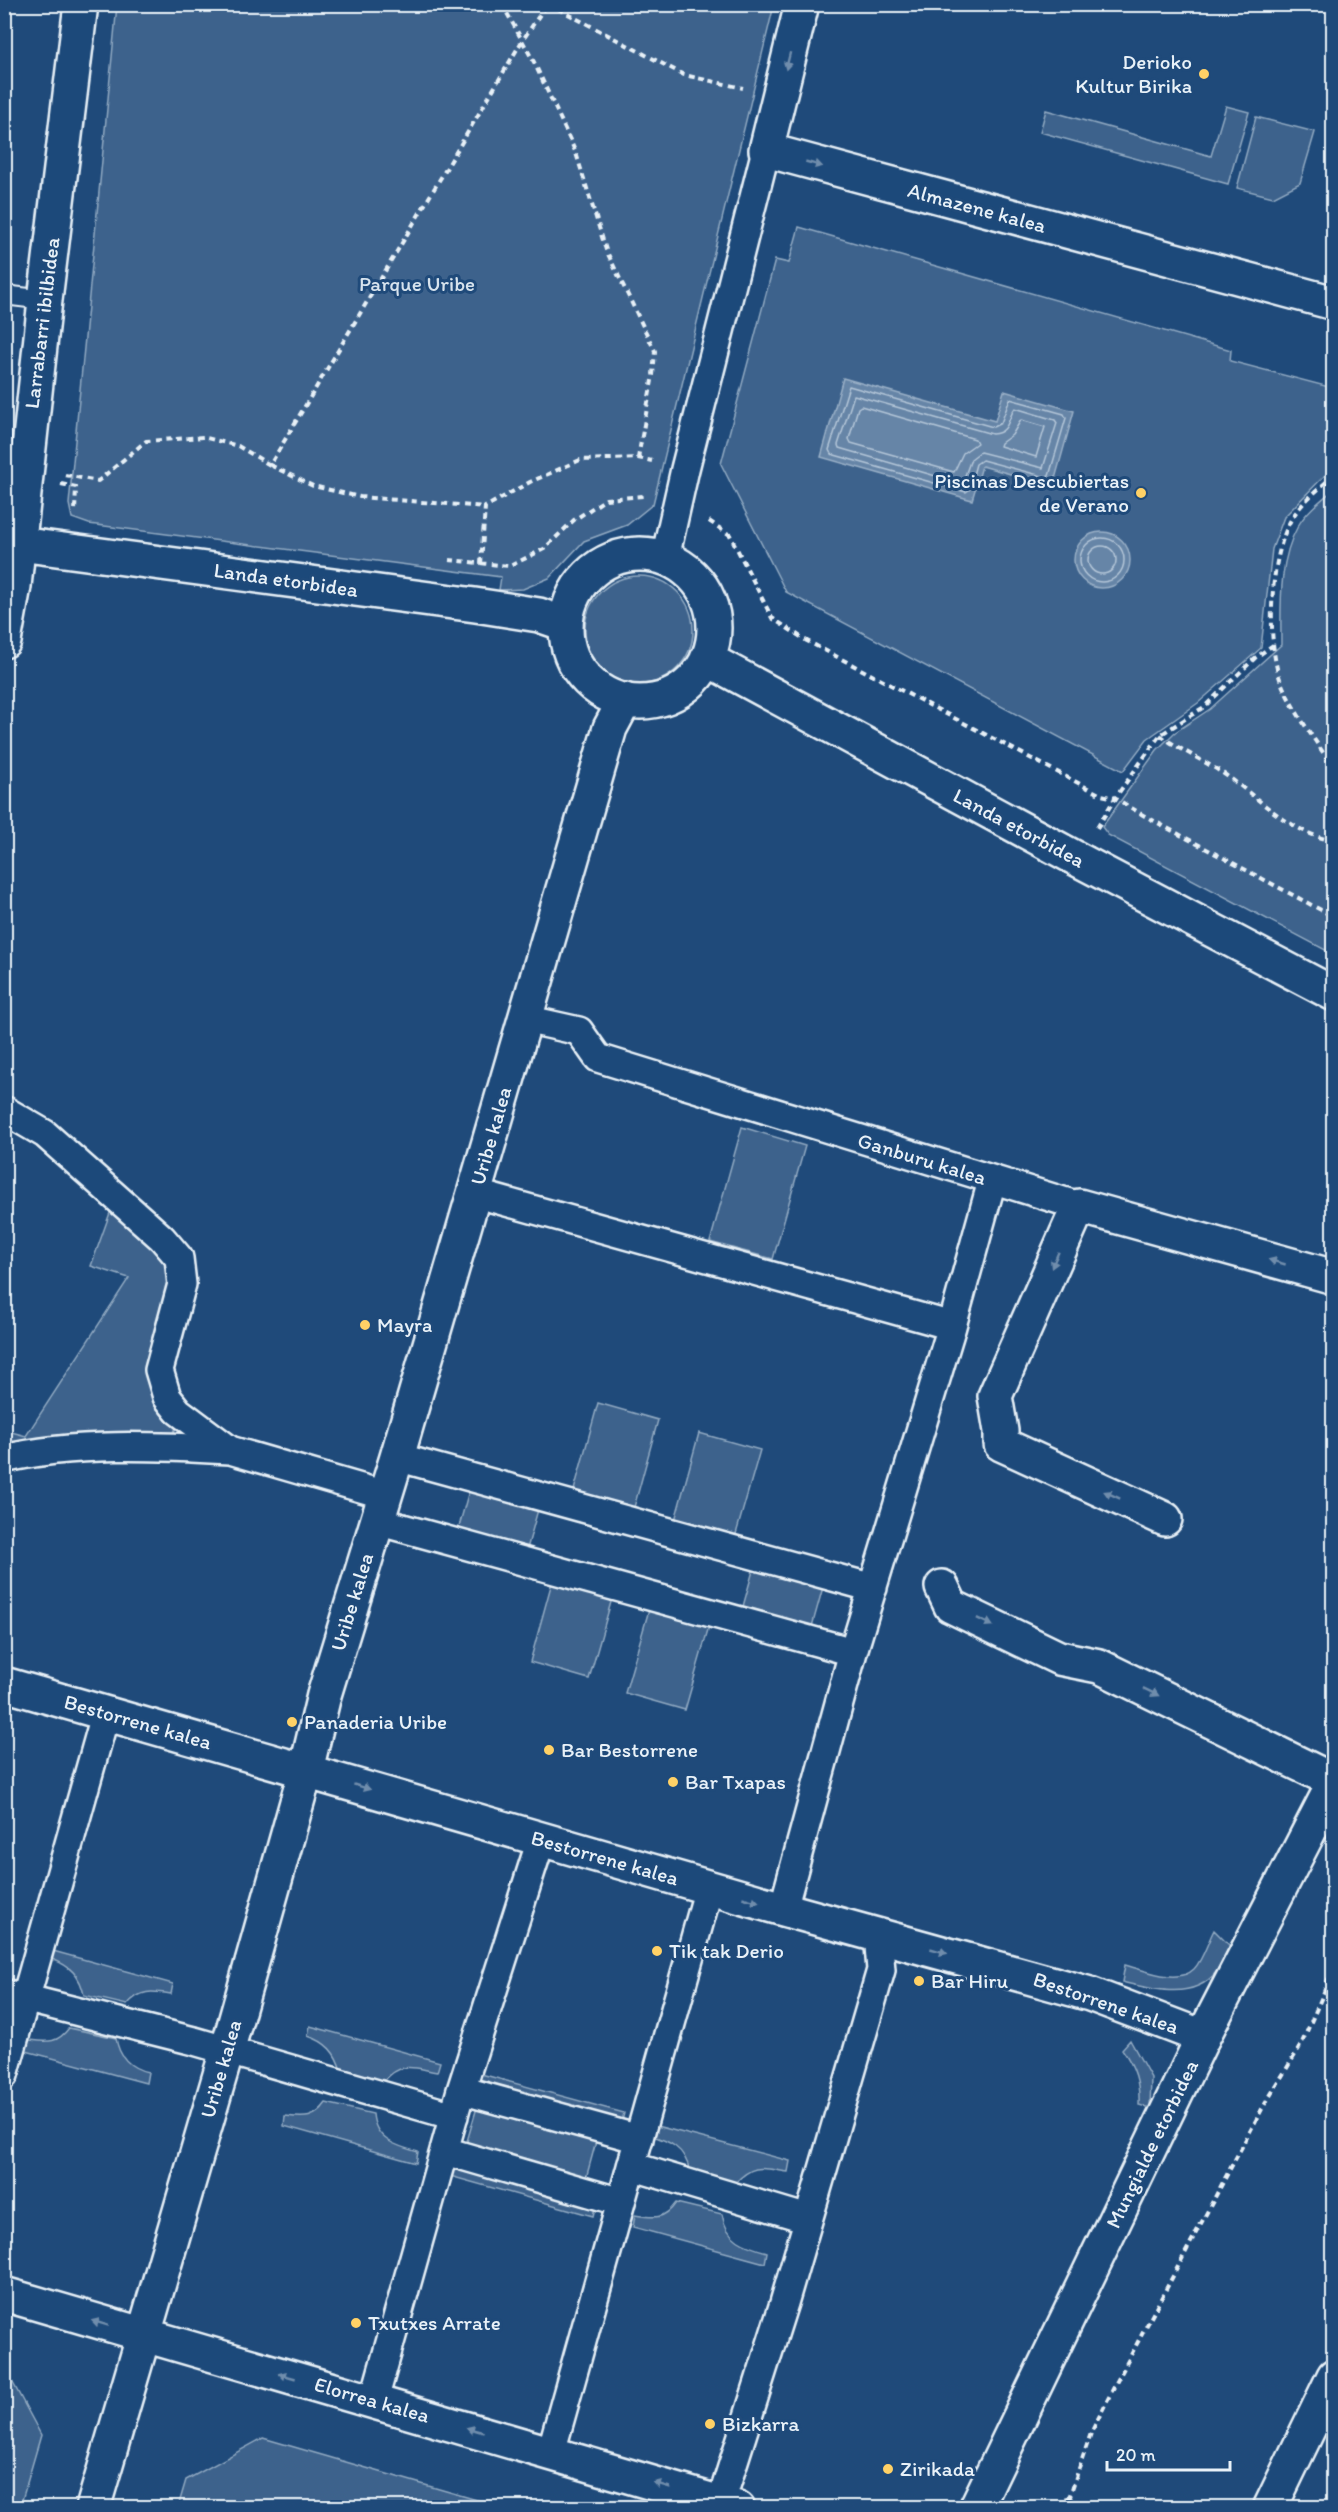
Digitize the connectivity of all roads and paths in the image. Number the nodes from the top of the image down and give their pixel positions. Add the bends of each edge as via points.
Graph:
1 (81, 4) edge
2 (502, 4) edge
3 (548, 4) edge
4 (802, 4) edge
5 (522, 40) junction
6 (779, 96) junction
7 (766, 150) junction
8 (4, 295) edge
9 (45, 300) junction
10 (1333, 300) edge
11 (638, 458) junction
12 (270, 465) junction
13 (26, 468) junction
14 (685, 469) junction
15 (1334, 475) edge
16 (485, 507) junction
17 (11, 543) edge
18 (665, 558) junction
19 (475, 605) junction
20 (565, 624) junction
21 (4, 641) edge
22 (1274, 645) junction
23 (707, 659) junction
24 (626, 700) junction
25 (1160, 735) junction
26 (1334, 769) edge
27 (1334, 841) edge
28 (1078, 860) junction
29 (1334, 994) edge
30 (525, 1019) junction
31 (4, 1110) edge
32 (992, 1180) junction
33 (474, 1192) junction
34 (1079, 1206) junction
35 (1334, 1277) edge
36 (952, 1326) junction
37 (230, 1450) junction
38 (397, 1457) junction
39 (4, 1459) edge
40 (381, 1508) junction
41 (1165, 1519) dead end
42 (942, 1587) dead end
43 (873, 1588) junction
44 (853, 1652) junction
45 (4, 1684) edge
46 (106, 1712) junction
47 (306, 1770) junction
48 (1334, 1782) edge
49 (541, 1840) junction
50 (709, 1888) junction
51 (783, 1910) junction
52 (878, 1934) junction
53 (1334, 1960) edge
54 (15, 1995) edge
55 (1203, 2037) junction
56 (227, 2050) junction
57 (4, 2075) edge
58 (461, 2090) junction
59 (454, 2116) junction
60 (639, 2139) junction
61 (445, 2151) junction
62 (631, 2166) junction
63 (621, 2202) junction
64 (808, 2218) junction
65 (4, 2294) edge
66 (142, 2335) junction
67 (1334, 2376) edge
68 (374, 2400) junction
69 (551, 2452) junction
70 (1070, 2494) junction
71 (732, 2497) edge
72 (93, 2508) edge
73 (976, 2508) edge
74 (1060, 2508) edge
75 (1077, 2508) edge
76 (1270, 2508) edge

1 - 9 street, Larrabarri ibilbidea
2 - 5 path
3 - 5 path
3 - 6 path via 684,75
4 -> 6 street
5 - 11 path via 576,153 606,250 655,351
5 - 12 path
6 - 7 street
7 -> 10 street, Almazene kalea
7 - 14 street
8 - 9 lane
9 - 13 street, Larrabarri ibilbidea
11 - 14 path
11 - 16 path via 580,460
12 - 13 path via 238,446 203,437 146,441 98,481
12 - 16 path via 313,486 360,497
13 - 17 street, Larrabarri ibilbidea
14 - 18 street
15 - 22 path via 1292,518 1285,537 1276,565 1272,599
16 - 19 path
17 - 19 street, Landa etorbidea
17 - 21 street, Larrabarri ibilbidea via 14,586
18 - 20 street via 619,556 598,566 581,582 570,602
18 - 23 street via 683,567 709,599 714,619
19 - 20 street, Landa etorbidea via 539,615
20 - 24 street via 576,665 605,694
22 - 25 path via 1204,707
22 - 26 path via 1280,680
23 - 24 street via 693,679 673,694 650,701
23 - 28 street, Landa etorbidea
24 - 30 street, Uribe kalea via 610,728
25 - 27 path via 1224,774 1279,818 1313,837
25 - 28 path via 1115,798
28 - 29 street, Landa etorbidea
30 - 32 street, Ganburu kalea via 579,1031 598,1058
30 - 33 street, Uribe kalea
31 - 37 street via 45,1134 179,1257 182,1284 159,1370 167,1397 178,1411
32 - 34 street, Ganburu kalea
32 - 36 street
33 - 36 street
33 - 38 street, Uribe kalea
35 -> 34 street, Ganburu kalea
34 - 41 street via 995,1396 1001,1444
36 - 43 street
37 - 39 street via 158,1446 34,1452
37 - 40 street
38 - 40 street, Uribe kalea
38 - 43 street
40 - 44 street
40 - 47 street, Uribe kalea via 324,1695
42 -> 48 street via 951,1606 1059,1658 1099,1666
43 - 44 street
44 - 51 street
45 - 46 street, Bestorrene kalea
46 - 47 street, Bestorrene kalea
46 - 54 street
47 -> 49 street, Bestorrene kalea
47 - 56 street, Uribe kalea
48 - 55 street, Mungialde etorbidea
49 - 50 street, Bestorrene kalea
49 - 58 street
50 -> 51 street, Bestorrene kalea
50 - 60 street
51 - 52 street, Bestorrene kalea
52 -> 55 street, Bestorrene kalea via 1090,1994
52 - 64 street via 881,1970
53 - 70 path via 1301,2045 1245,2140 1091,2433
54 - 56 street
54 - 57 street
55 - 73 street, Mungialde etorbidea
56 - 59 street
56 - 66 street, Uribe kalea
58 - 59 street
58 - 60 street
59 - 61 street
60 - 62 street
61 - 63 street
61 - 68 street
62 - 63 street
62 - 64 street
63 - 69 street
64 - 71 street
66 -> 65 street, Elorrea kalea
68 -> 66 street, Elorrea kalea
66 - 72 street, Uribe kalea
67 - 76 street
69 -> 68 street, Elorrea kalea
71 -> 69 street, Elorrea kalea
70 - 74 path
70 - 75 path

